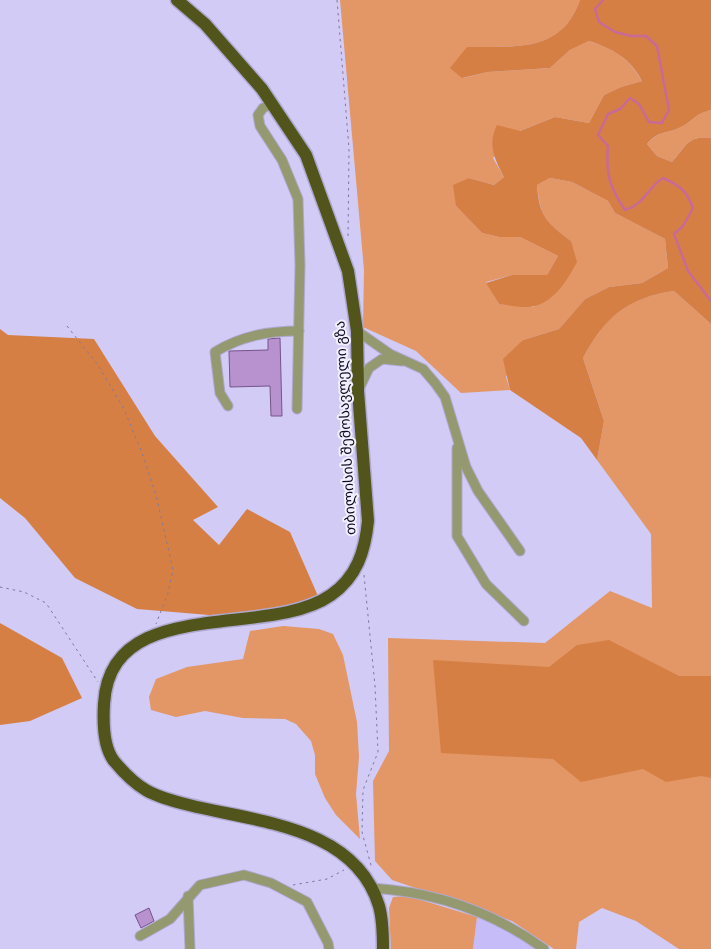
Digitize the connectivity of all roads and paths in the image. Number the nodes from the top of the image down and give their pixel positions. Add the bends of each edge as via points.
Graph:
1 (178, 0) edge
2 (337, 0) edge
3 (272, 104) junction
4 (348, 246) dead end
5 (67, 326) dead end
6 (299, 331) junction
7 (357, 331) junction
8 (423, 369) junction
9 (358, 391) junction
10 (228, 406) dead end
11 (297, 409) dead end
12 (457, 437) junction
13 (520, 551) dead end
14 (362, 557) junction
15 (0, 587) edge
16 (524, 621) dead end
17 (151, 635) junction
18 (105, 692) junction
19 (356, 867) junction
20 (372, 868) dead end
21 (278, 886) junction
22 (372, 888) junction
23 (188, 896) junction
24 (140, 936) dead end
25 (190, 949) edge
26 (328, 949) edge
27 (383, 949) edge
28 (544, 949) edge

1 - 3 highway, თბილისის შემოსავლელი გზა via 205,24
2 - 4 path via 349,149
3 - 6 street via 258,115 260,126 282,160 298,199
3 - 7 highway, თბილისის შემოსავლელი გზა via 306,155 348,271
5 - 17 path via 98,365 124,409 157,499 173,570 168,593
6 - 10 street via 272,331 232,342 215,352 220,393
6 - 11 street
7 - 8 street via 390,354
7 - 9 highway, თბილისის შემოსავლელი გზა
8 - 9 street via 405,361 382,359 369,368
8 - 12 street via 445,397
9 - 14 highway, თბილისის შემოსავლელი გზა via 368,521
12 - 13 street via 478,492
12 - 16 street via 457,536 486,584
14 - 17 highway, თბილისის შემოსავლელი გზა via 342,586 316,604 279,614 176,628
14 - 20 path via 378,752 364,790 362,832
15 - 18 path via 24,592 46,603
17 - 18 highway, თბილისის შემოსავლელი გზა via 122,656
18 - 19 highway, თბილისის შემოსავლელი გზა via 104,729 110,755 130,780 157,797 292,827 337,850
19 - 21 path via 340,871 328,879
19 - 22 highway, თბილისის შემოსავლელი გზა
21 - 23 street via 244,875 200,885
21 - 26 street via 306,902 328,943
22 - 27 highway, თბილისის შემოსავლელი გზა via 379,907
22 - 28 street via 408,890 487,915
23 - 24 street via 170,919
23 - 25 street

